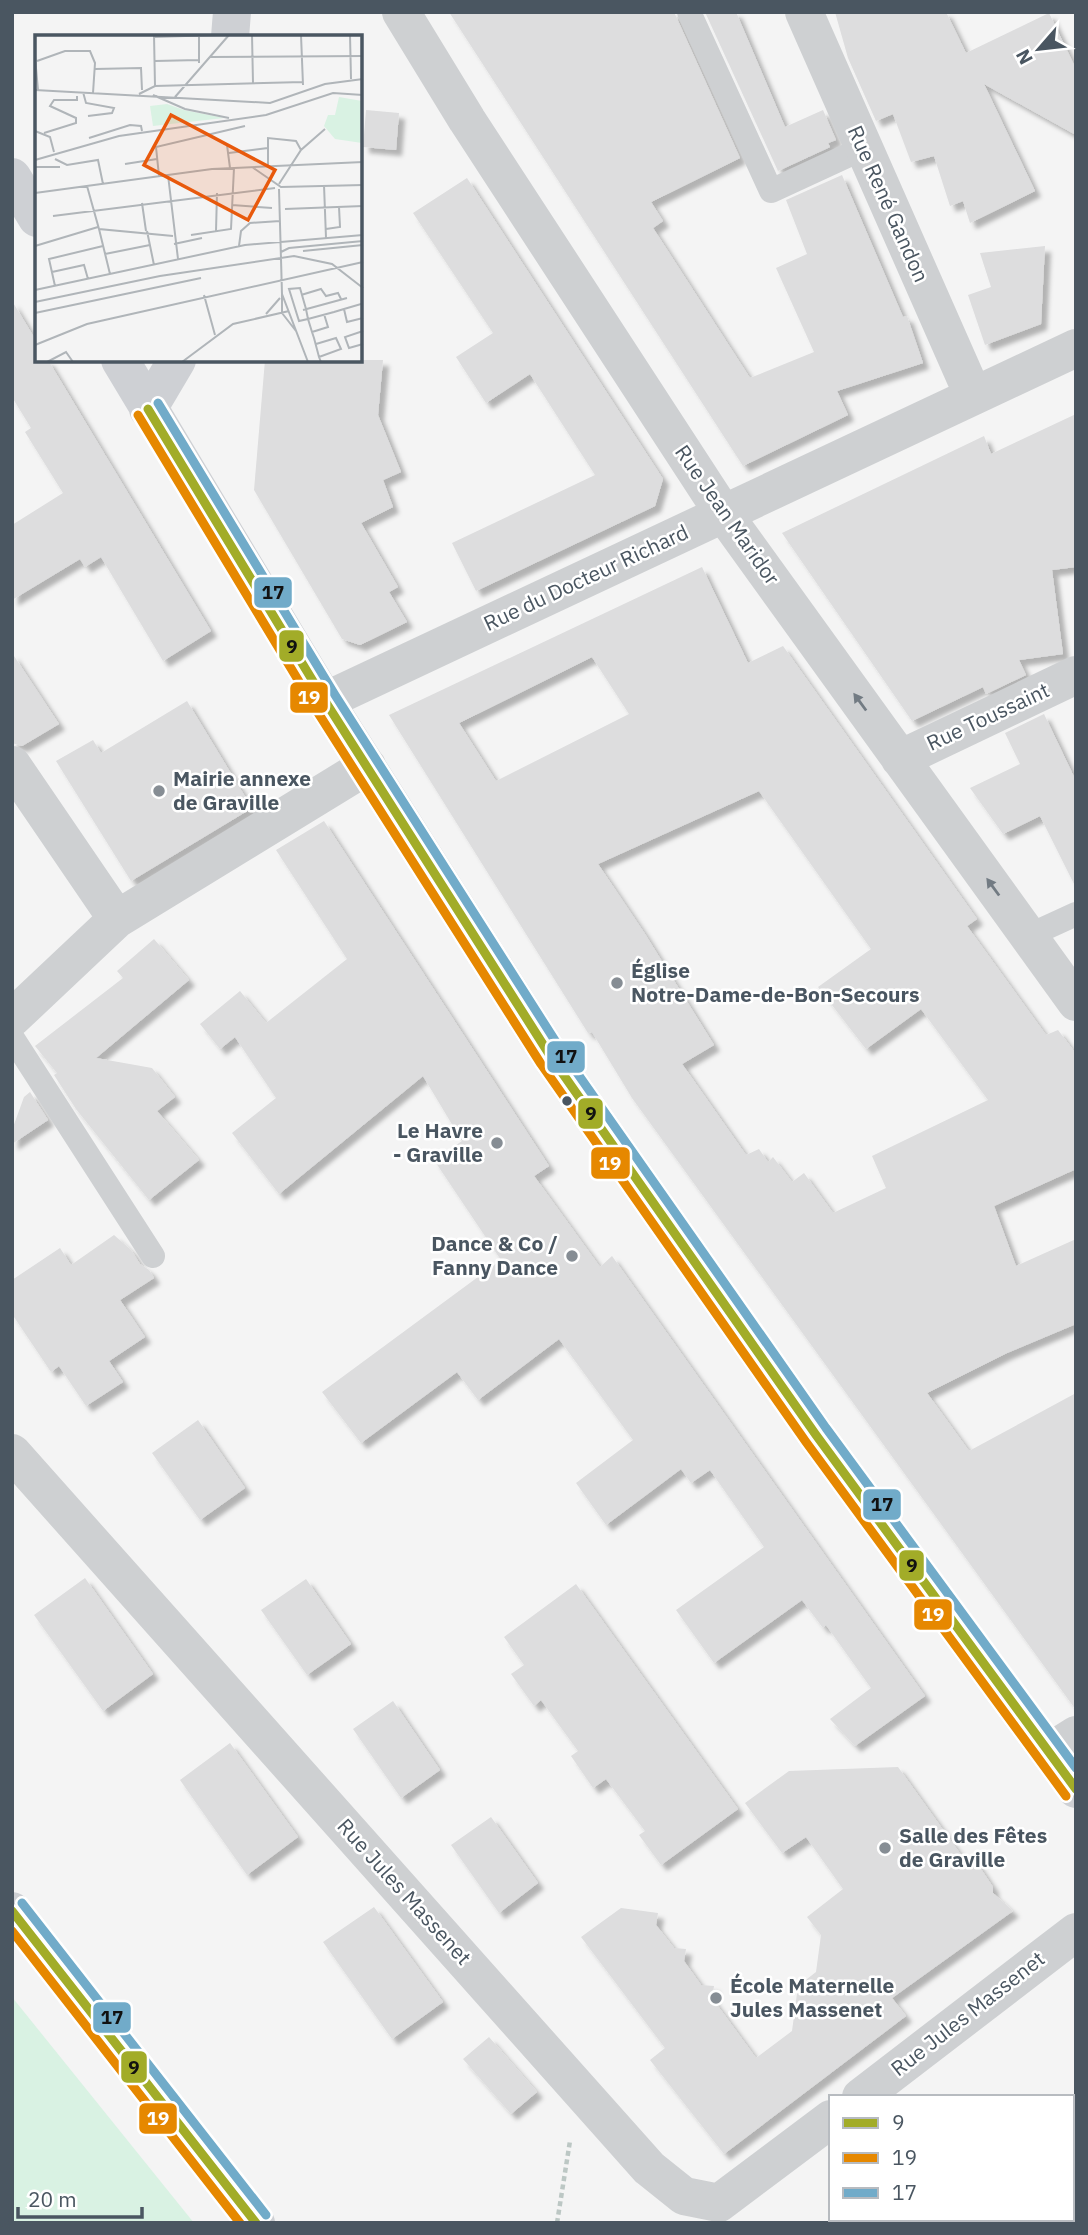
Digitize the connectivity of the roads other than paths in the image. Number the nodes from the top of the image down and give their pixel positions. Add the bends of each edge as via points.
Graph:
1 (232, 12) edge
2 (401, 12) edge
3 (689, 12) edge
4 (804, 12) edge
5 (230, 35) edge
6 (864, 148) junction
7 (12, 177) edge
8 (35, 215) edge
9 (1076, 348) edge
10 (121, 362) edge
11 (176, 362) edge
12 (973, 396) junction
13 (148, 409) junction
14 (723, 513) junction
15 (1076, 675) edge
16 (325, 701) junction
17 (900, 758) junction
18 (12, 765) edge
19 (367, 766) junction
20 (1076, 914) edge
21 (117, 919) junction
22 (1028, 936) junction
23 (1076, 1002) edge
24 (12, 1018) edge
25 (12, 1037) edge
26 (153, 1256) dead end
27 (12, 1452) edge
28 (1062, 1743) edge
29 (1076, 1789) edge
30 (12, 1911) edge
31 (1076, 1931) edge
32 (877, 2092) edge
33 (829, 2121) edge
34 (718, 2216) edge
35 (256, 2223) edge

1 - 5 main road
2 - 14 street, Rue Jean Maridor
3 - 6 lane via 771,191
4 - 6 street, Rue René Gandon
6 - 12 street, Rue René Gandon
7 - 8 main road
9 - 12 street, Rue du Docteur Richard
10 - 13 main road
11 - 13 main road
12 - 14 street, Rue du Docteur Richard
13 - 16 main road
14 - 16 street, Rue du Docteur Richard
17 -> 14 street, Rue Jean Maridor
15 - 17 street, Rue Toussaint
16 - 19 main road
22 -> 17 street, Rue Jean Maridor
18 - 21 street
19 - 21 street
19 - 28 main road via 575,1093 817,1435
20 - 22 lane
21 - 24 street
22 - 23 street, Rue Jean Maridor
25 - 26 lane
27 - 34 street, Rue Jules Massenet via 649,2168
28 - 29 main road
30 - 35 main road
31 - 32 street, Rue Jules Massenet
33 - 34 street, Rue Jules Massenet

